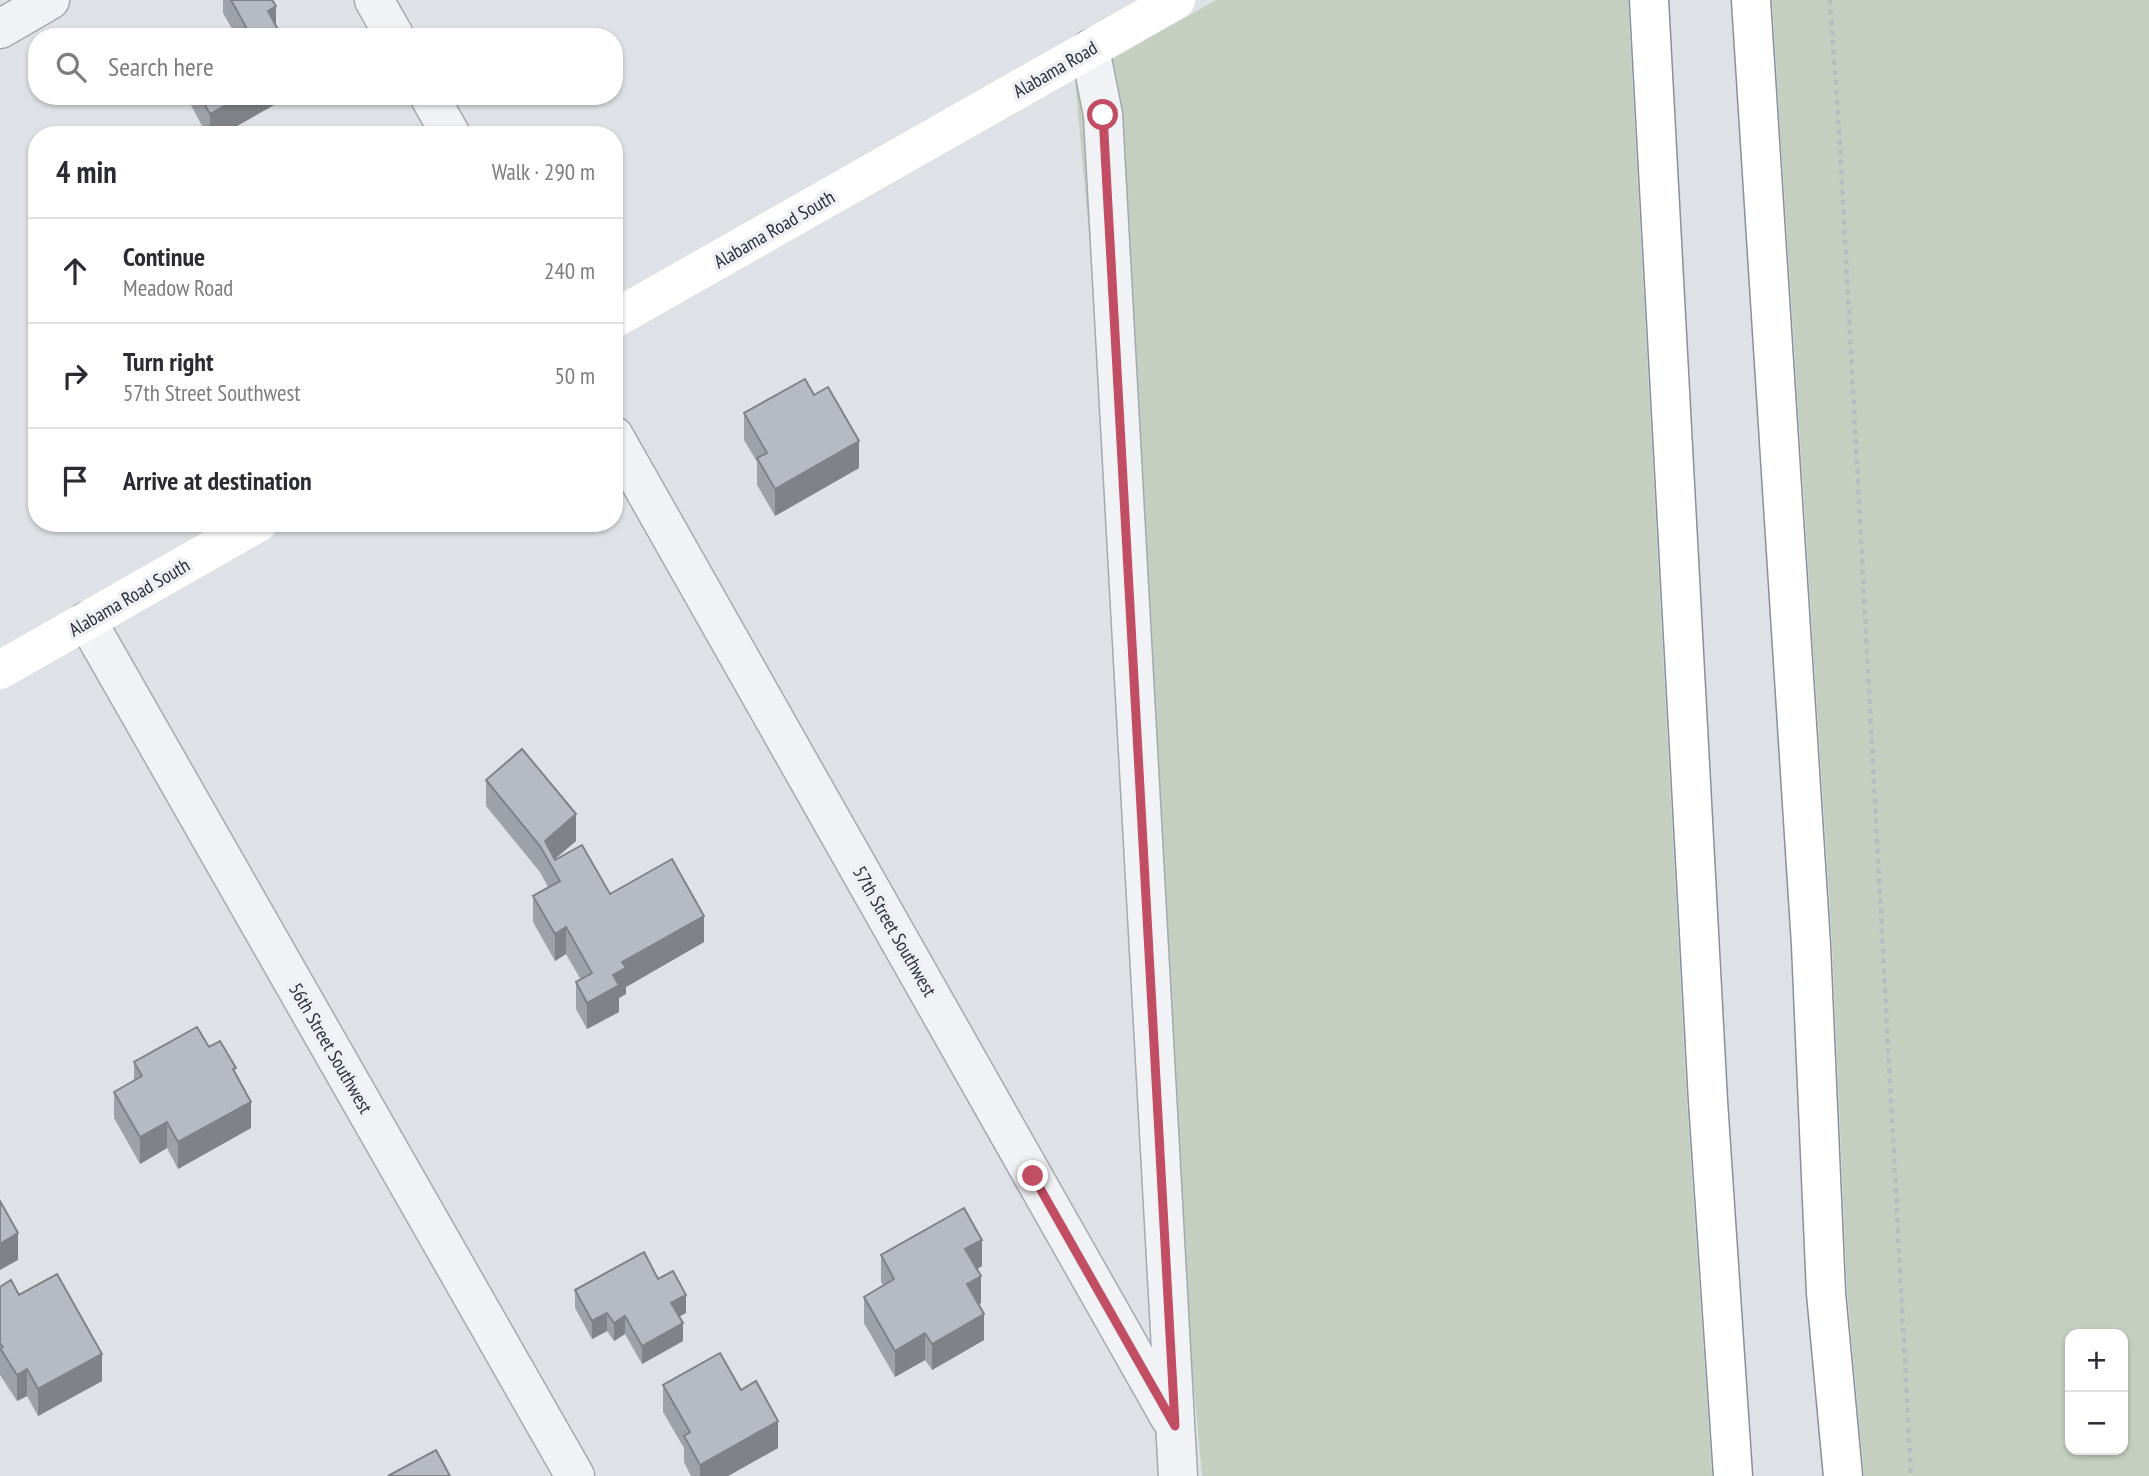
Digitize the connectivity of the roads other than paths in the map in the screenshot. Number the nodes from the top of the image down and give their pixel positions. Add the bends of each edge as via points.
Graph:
1 (50, 0) edge
2 (374, 0) edge
3 (1176, 0) edge
4 (1649, 0) edge
5 (1751, 0) edge
6 (390, 28) edge
7 (0, 29) edge
8 (1090, 49) junction
9 (434, 105) edge
10 (446, 126) edge
11 (933, 138) joint
12 (623, 314) edge
13 (623, 452) edge
14 (242, 532) edge
15 (87, 621) junction
16 (0, 670) edge
17 (1175, 1426) junction
18 (575, 1476) edge
19 (1178, 1476) edge
20 (1732, 1476) edge
21 (1843, 1476) edge

1 - 7 street
2 - 6 street
3 - 8 main road, Alabama Road
4 - 20 main road
5 - 21 main road via 1811,945 1826,1293
8 - 11 main road, Alabama Road
8 - 17 street via 1103,115
9 - 10 street
11 - 12 main road, Alabama Road South
13 - 17 street, 57th Street Southwest
14 - 15 main road, Alabama Road South
15 - 16 main road, Alabama Road South
15 - 18 street, 56th Street Southwest
17 - 19 street

